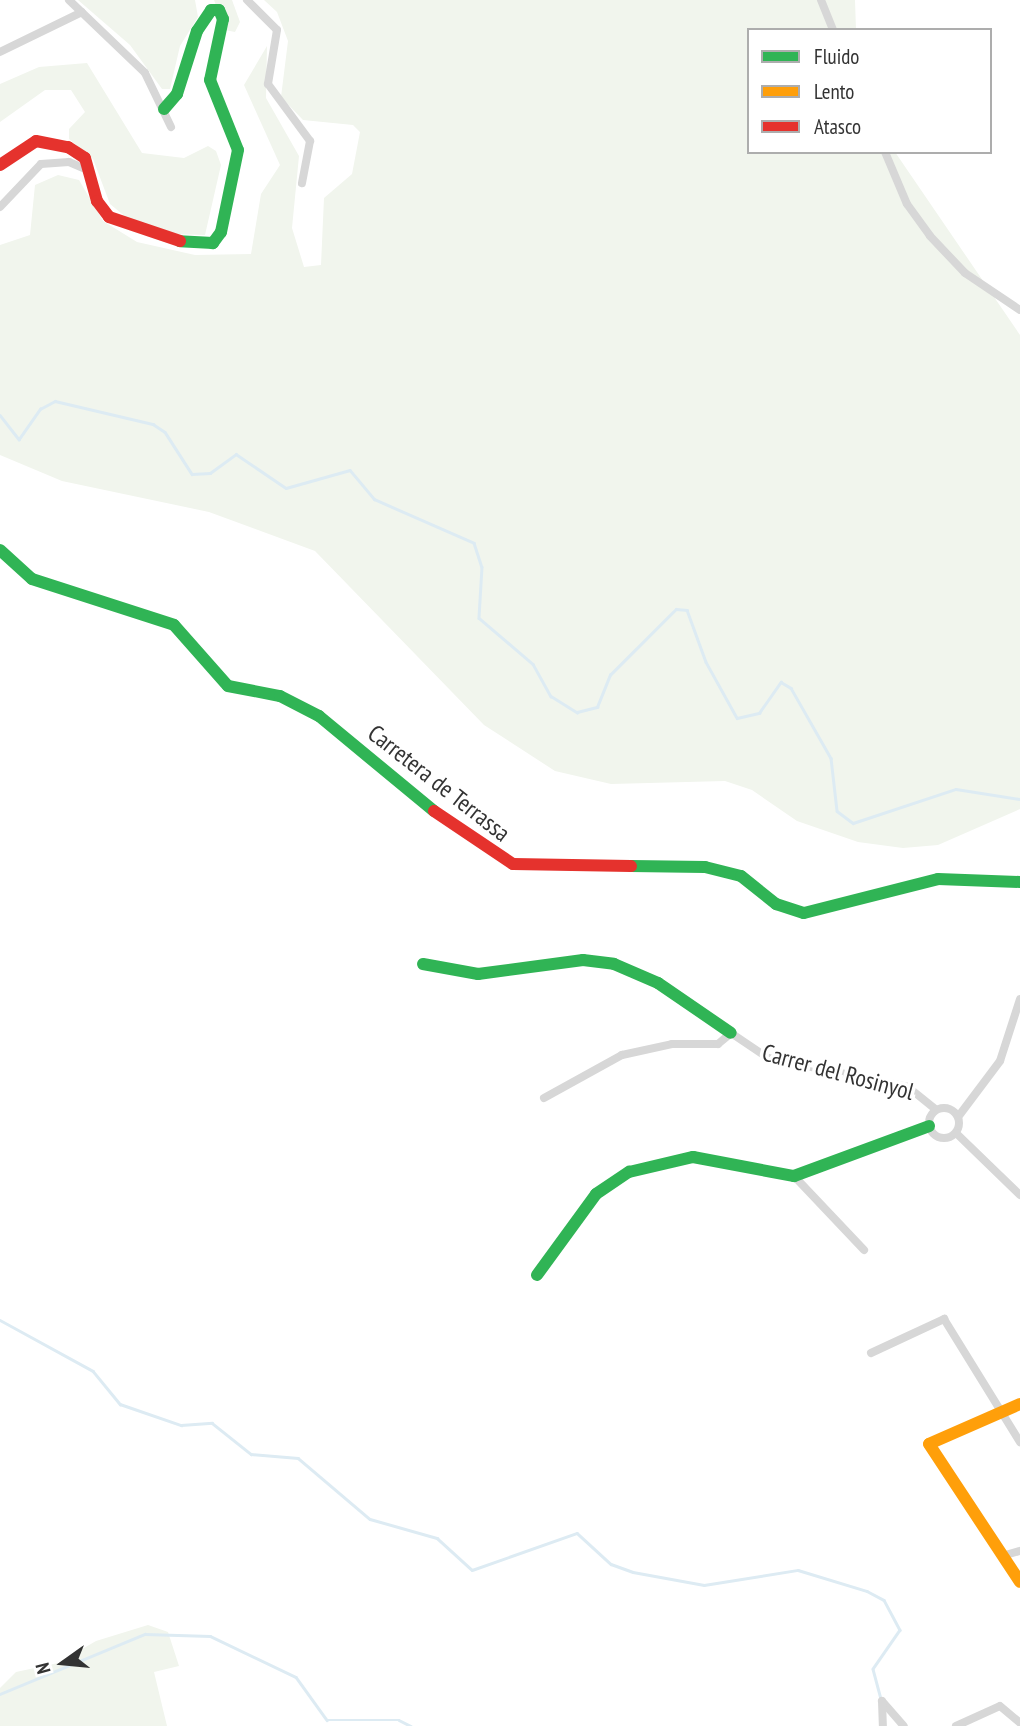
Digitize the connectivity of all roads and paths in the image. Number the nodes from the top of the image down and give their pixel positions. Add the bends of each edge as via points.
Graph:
1 (69, 0) edge
2 (247, 0) edge
3 (821, 0) edge
4 (210, 4) edge
5 (82, 12) junction
6 (832, 28) edge
7 (0, 52) edge
8 (164, 109) junction
9 (171, 127) dead end
10 (887, 154) edge
11 (3, 165) edge
12 (90, 171) junction
13 (302, 183) dead end
14 (0, 207) edge
15 (1020, 310) edge
16 (0, 550) edge
17 (1020, 882) edge
18 (423, 964) dead end
19 (1020, 1001) edge
20 (731, 1033) junction
21 (544, 1098) dead end
22 (936, 1110) junction
23 (958, 1117) junction
24 (929, 1126) junction
25 (956, 1133) junction
26 (794, 1176) junction
27 (1020, 1195) edge
28 (864, 1250) dead end
29 (537, 1275) dead end
30 (871, 1353) dead end
31 (1020, 1404) edge
32 (1001, 1412) junction
33 (1020, 1442) edge
34 (1020, 1551) edge
35 (1002, 1556) junction
36 (1020, 1582) edge
37 (1020, 1723) edge
38 (883, 1726) edge
39 (904, 1726) edge
40 (956, 1726) edge

1 - 5 street
2 - 13 street via 277,30 268,89 310,141
3 - 6 street
4 - 8 street via 189,47 177,94
4 - 12 street via 223,19 210,80 238,146 218,239 204,245 173,240 109,217
5 - 7 street
5 - 8 street via 145,73
8 - 9 street
10 - 15 street via 907,204 930,236 965,274
11 - 12 street via 25,145 43,141 80,153
12 - 14 street via 69,162 41,164
16 - 17 street, Carretera de Terrassa via 33,579 174,625 228,686 280,696 320,716 443,818 513,864 705,867 741,876 776,904 804,913 938,879
18 - 20 street via 478,974 583,960 614,964 658,983
19 - 23 street via 1000,1060
20 - 21 street, Carrer del Rosinyol via 718,1044 672,1044 622,1055
20 - 22 street, Carrer del Rosinyol via 768,1058 908,1087
22 - 23 street via 951,1110
22 - 24 street
23 - 25 street
24 - 25 street via 943,1139
24 - 26 street
25 - 27 street
26 - 28 street
26 - 29 street via 693,1157 629,1172 596,1194
30 - 32 street via 944,1319
31 - 32 street
32 - 33 street
32 - 35 street via 929,1444
34 - 35 street
35 - 36 street
37 - 40 street via 1000,1706
38 - 39 street via 882,1701

